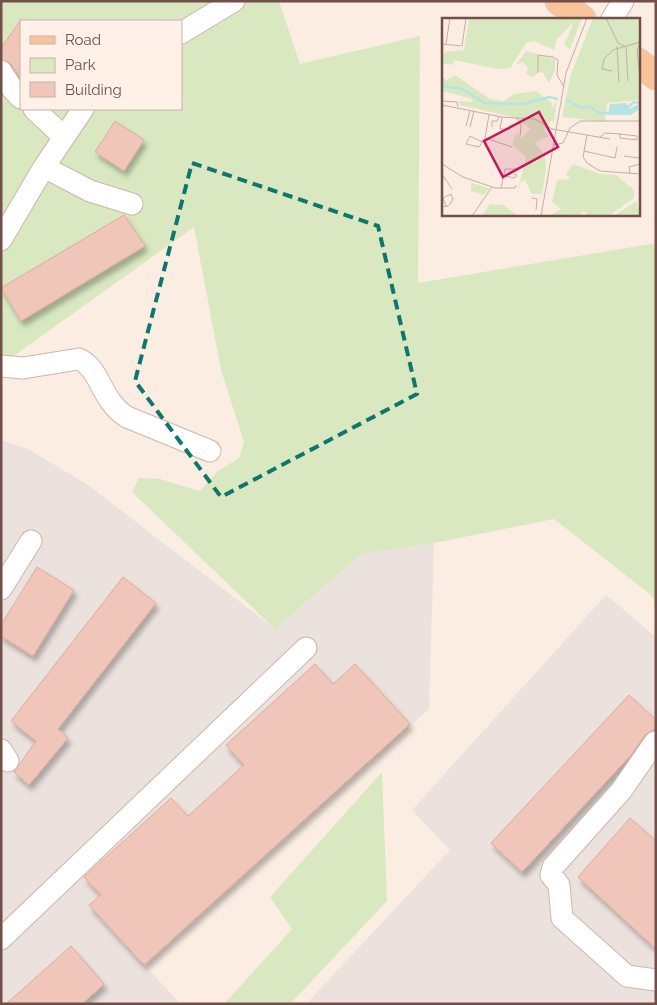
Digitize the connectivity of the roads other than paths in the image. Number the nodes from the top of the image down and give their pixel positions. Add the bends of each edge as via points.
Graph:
1 (234, 1) edge
2 (559, 1) edge
3 (623, 1) edge
4 (581, 18) edge
5 (613, 18) edge
6 (182, 32) edge
7 (640, 64) edge
8 (1, 71) edge
9 (656, 76) edge
10 (20, 97) edge
11 (35, 110) edge
12 (82, 110) edge
13 (64, 137) junction
14 (44, 167) junction
15 (132, 204) dead end
16 (1, 240) edge
17 (1, 366) edge
18 (210, 451) dead end
19 (32, 541) dead end
20 (1, 589) edge
21 (306, 648) dead end
22 (655, 742) edge
23 (1, 939) edge
24 (656, 980) edge

1 - 6 street
2 - 4 main road
3 - 5 street
7 - 9 main road
8 - 10 street
11 - 13 street
12 - 13 street
13 - 14 street
14 - 15 street via 90,191
14 - 16 street
17 - 18 street via 24,368 79,358 91,368 115,409
19 - 20 street
21 - 23 street
22 - 24 street via 621,791 554,867 551,875 559,885 562,918 627,976

